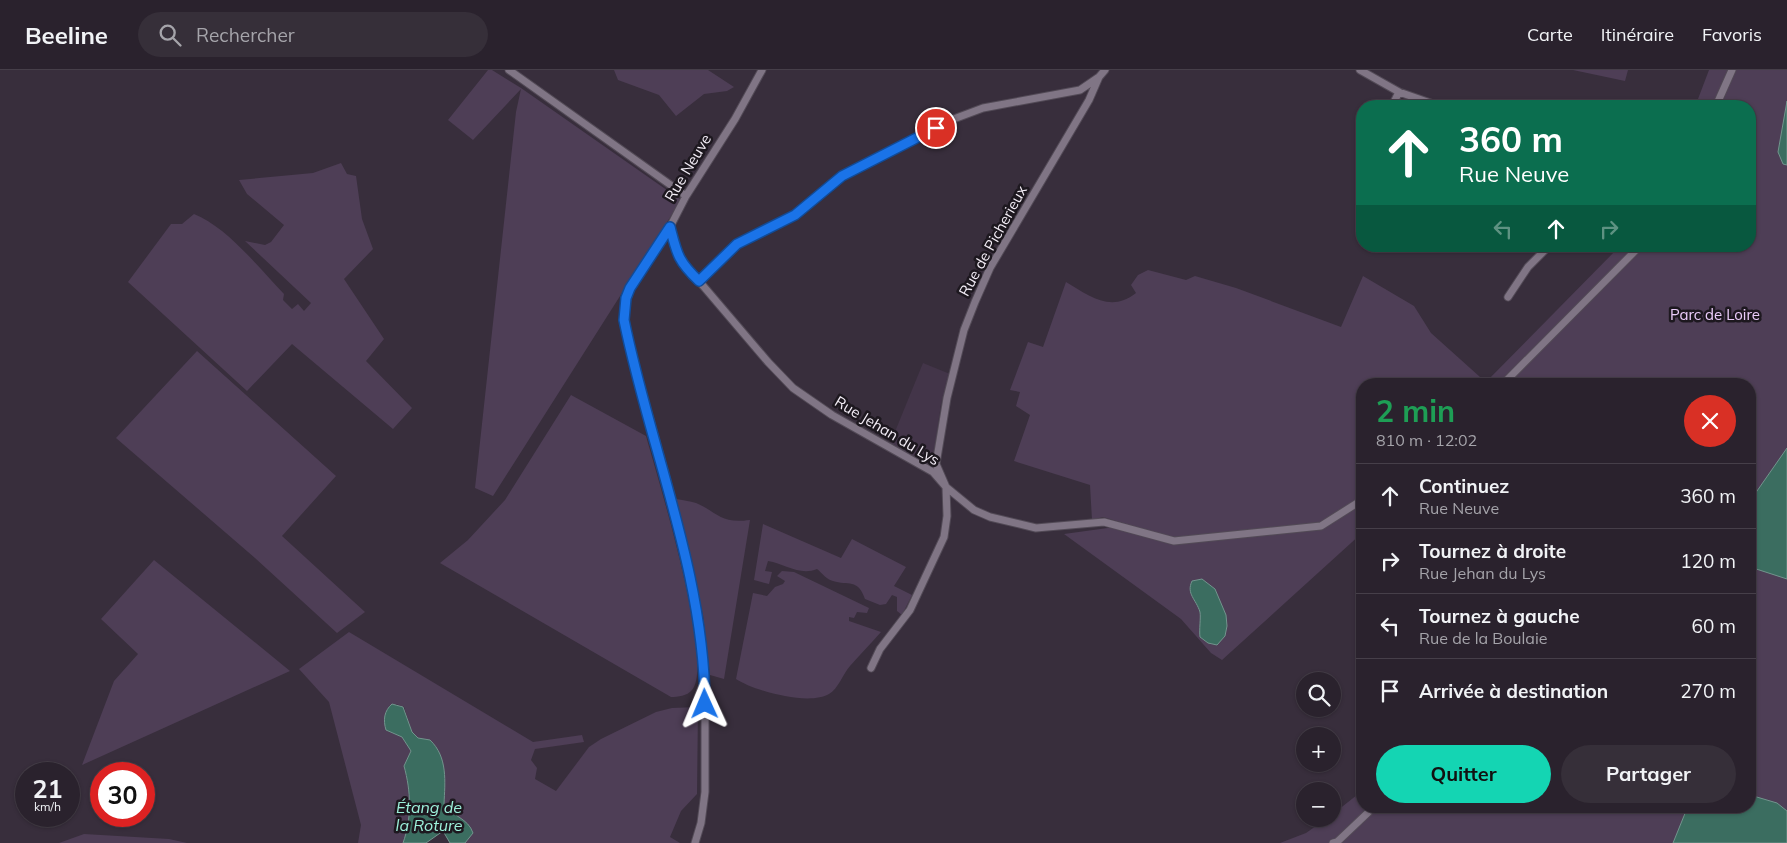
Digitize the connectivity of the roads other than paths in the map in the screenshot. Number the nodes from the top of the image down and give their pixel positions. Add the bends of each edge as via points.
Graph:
1 (509, 70) edge
2 (762, 70) edge
3 (1105, 70) edge
4 (1360, 70) edge
5 (1732, 70) edge
6 (1099, 77) junction
7 (1076, 91) junction
8 (1399, 92) junction
9 (1395, 100) edge
10 (1422, 100) edge
11 (1719, 100) edge
12 (1086, 104) junction
13 (686, 196) junction
14 (670, 227) junction
15 (1543, 252) edge
16 (1634, 252) edge
17 (699, 281) junction
18 (1508, 297) dead end
19 (1508, 378) edge
20 (946, 487) junction
21 (1356, 504) edge
22 (871, 668) dead end
23 (1368, 813) edge
24 (695, 843) edge
25 (1333, 843) edge

1 - 13 street
2 - 13 street, Rue Neuve
3 - 6 street
4 - 8 street
5 - 11 street
6 - 7 street
6 - 12 street, Rue de Picherieux
7 - 12 street via 1085,97
7 - 17 street via 983,108 951,120 842,176 795,215 737,244
8 - 9 street
8 - 10 street
12 - 20 street, Rue de Picherieux via 990,268 964,330 947,398 936,464
13 - 14 street, Rue Neuve
14 - 17 street, Rue Jehan du Lys via 678,255
14 - 24 street, Rue Neuve via 630,288 624,320 671,496 699,626 705,687 705,792 702,823
15 - 18 street via 1528,267
16 - 19 street
17 - 20 street, Rue Jehan du Lys via 793,388 832,415 933,472
20 - 21 street, Rue Jehan du Lys via 974,510 1036,528 1104,522 1174,541 1321,526
20 - 22 street via 944,538 910,610 880,649
23 - 25 street

